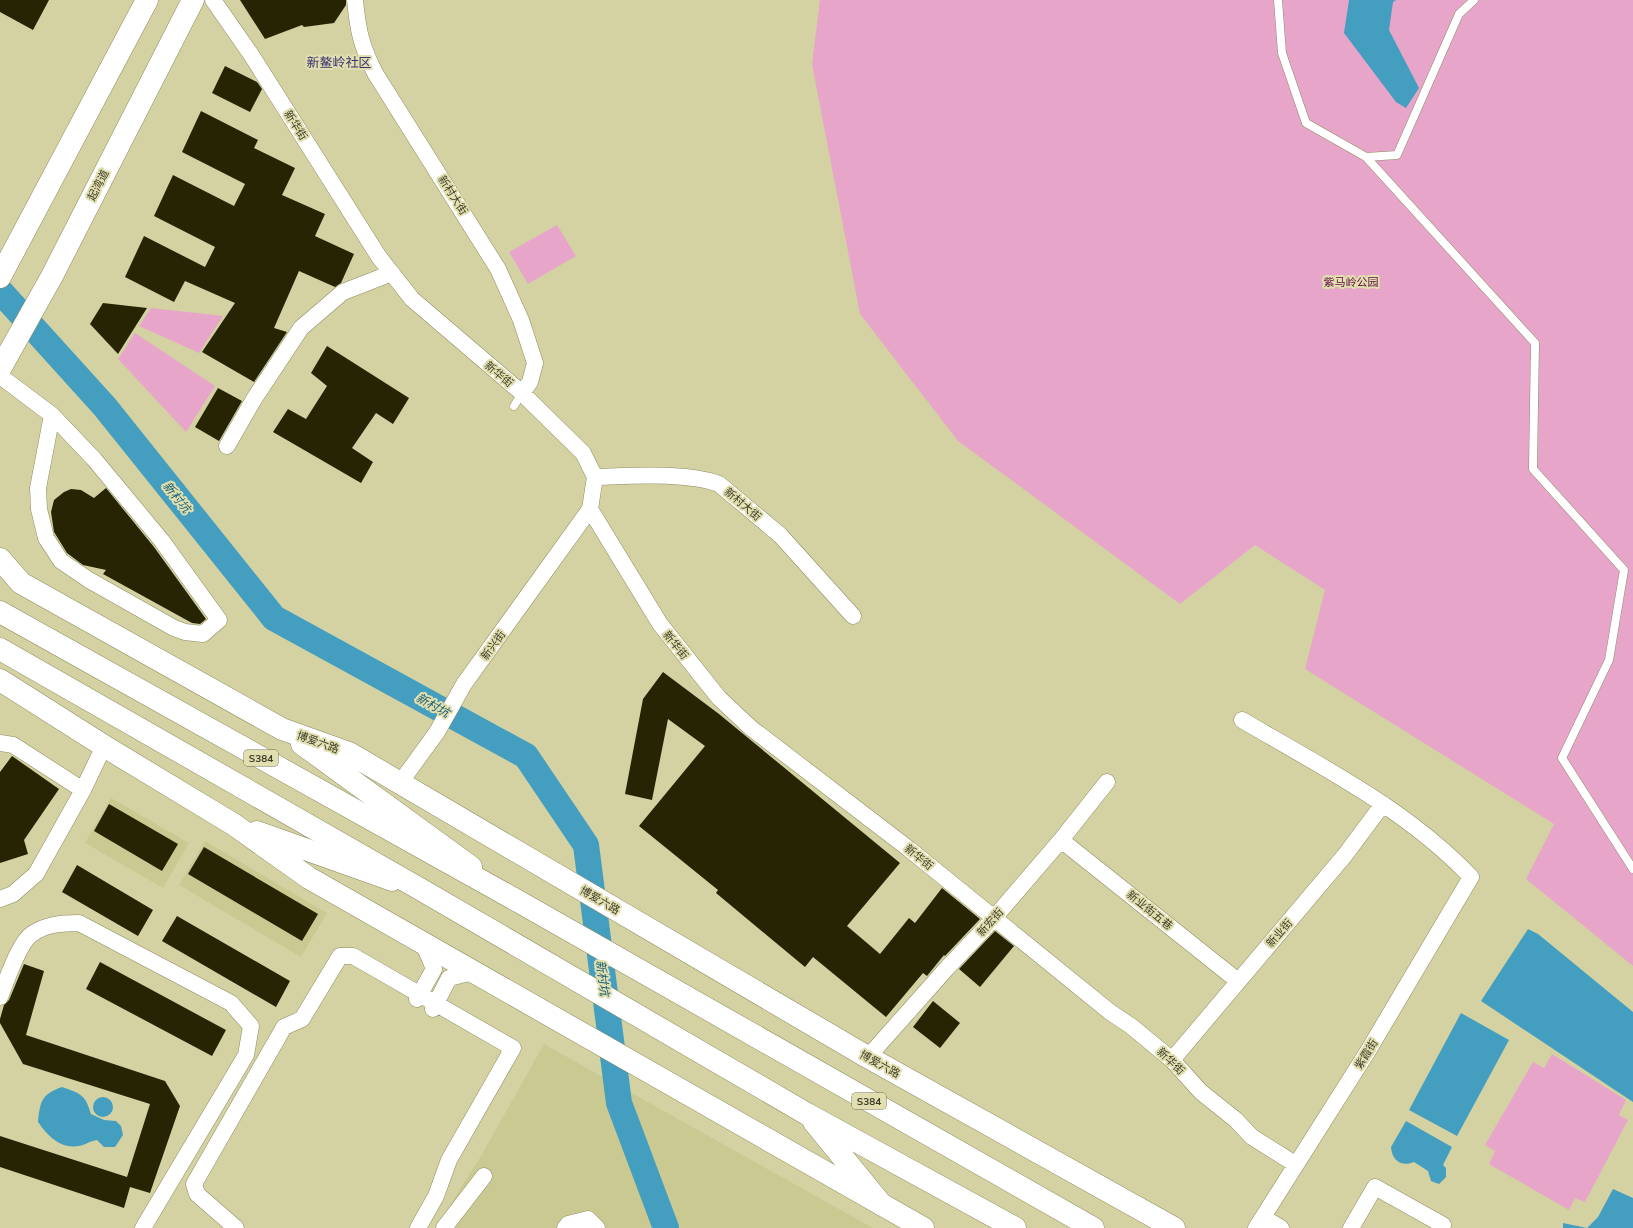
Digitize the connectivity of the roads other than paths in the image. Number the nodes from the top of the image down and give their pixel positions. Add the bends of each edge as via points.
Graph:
1 (147, 0) edge
2 (193, 0) edge
3 (213, 0) edge
4 (356, 0) edge
5 (1278, 0) edge
6 (1474, 0) edge
7 (1366, 157) junction
8 (392, 273) junction
9 (1, 275) edge
10 (0, 369) edge
11 (0, 376) edge
12 (518, 400) junction
13 (52, 415) junction
14 (227, 446) dead end
15 (595, 477) junction
16 (590, 509) junction
17 (0, 558) edge
18 (0, 572) edge
19 (0, 581) edge
20 (21, 583) junction
21 (0, 612) edge
22 (853, 616) dead end
23 (0, 649) edge
24 (0, 680) edge
25 (1242, 720) dead end
26 (282, 729) junction
27 (0, 743) edge
28 (104, 746) junction
29 (1108, 782) dead end
30 (400, 783) junction
31 (83, 790) junction
32 (1383, 804) junction
33 (233, 824) junction
34 (1062, 840) junction
35 (1633, 868) edge
36 (420, 889) junction
37 (0, 899) edge
38 (522, 904) junction
39 (994, 918) junction
40 (423, 943) junction
41 (473, 972) junction
42 (1238, 981) junction
43 (0, 996) edge
44 (418, 997) junction
45 (435, 1006) junction
46 (868, 1057) junction
47 (1172, 1060) junction
48 (807, 1114) junction
49 (1295, 1164) junction
50 (484, 1176) dead end
51 (881, 1204) junction
52 (1259, 1222) edge
53 (1358, 1226) edge
54 (143, 1228) edge
55 (236, 1228) edge
56 (244, 1228) edge
57 (410, 1228) edge
58 (418, 1228) edge
59 (444, 1228) edge
60 (565, 1228) edge
61 (597, 1228) edge
62 (923, 1228) edge
63 (1015, 1228) edge
64 (1093, 1228) edge
65 (1174, 1228) edge
66 (1282, 1228) edge
67 (1441, 1228) edge

1 - 9 main road
2 - 10 main road, 起湾道
3 - 8 street, 新华街 via 252,56 379,257
4 - 12 street, 新村大街 via 358,30 375,73 478,234 498,269 521,320 535,363 530,382
5 - 7 lane via 1282,53 1306,123
6 - 7 lane via 1459,14 1398,155
7 - 35 lane via 1536,343 1533,469 1624,570 1609,660 1562,758
8 - 12 street, 新华街 via 412,299
8 - 14 street via 343,292 308,321 254,399
11 - 13 street
12 - 15 street, 新华街 via 583,453
13 - 13 street via 38,488 39,510 46,538 61,561 89,580 174,628 203,634 219,620 162,541 117,485
15 - 16 street
15 - 22 street, 新村大街 via 655,476 709,480 719,484 780,535
16 - 30 street, 新兴街 via 464,684 437,732
16 - 39 street, 新华街 via 660,624 719,698 751,728 909,849
17 - 20 main road
18 - 20 lane
19 - 20 main road
20 - 26 main road, 博爱六路
21 - 38 main road, S384
23 - 36 main road
24 - 28 main road
25 - 32 street
26 - 30 main road, 博爱六路 via 349,753
26 - 38 main road
27 - 31 street via 13,745
28 - 31 street
28 - 33 main road
29 - 34 street, 新宏街
30 - 46 main road, 博爱六路
31 - 37 street via 36,874 13,894
32 - 42 street, 新业街 via 1345,855
32 - 49 street, 紫霞街 via 1441,848 1471,876 1375,1039
33 - 36 main road
33 - 40 main road via 308,878
34 - 39 street, 新宏街
34 - 42 street, 新业街五巷
36 - 48 main road
38 - 64 main road, S384
39 - 46 street, 新宏街
39 - 47 street, 新华街
40 - 41 main road
40 - 44 street via 434,969
41 - 45 street via 449,978
41 - 51 main road
42 - 47 street, 新业街
43 - 54 street via 13,962 31,934 56,924 79,923 231,1003 251,1026 246,1055
44 - 45 street
44 - 55 street via 353,956 340,956 302,1019 284,1027 194,1184 197,1194
44 - 56 street via 352,962 341,964 307,1022 286,1032 200,1183 202,1192
45 - 57 street via 501,1048 503,1055 444,1160 430,1194
45 - 58 street via 513,1048 449,1160 436,1196
46 - 65 main road, 博爱六路
47 - 49 street, 新华街 via 1201,1092 1236,1120 1252,1137
48 - 51 main road
48 - 63 main road
49 - 52 street, 紫霞街
50 - 59 street
51 - 62 main road
52 - 66 street
53 - 67 street via 1375,1187 1443,1225
60 - 61 street via 568,1224 588,1219

